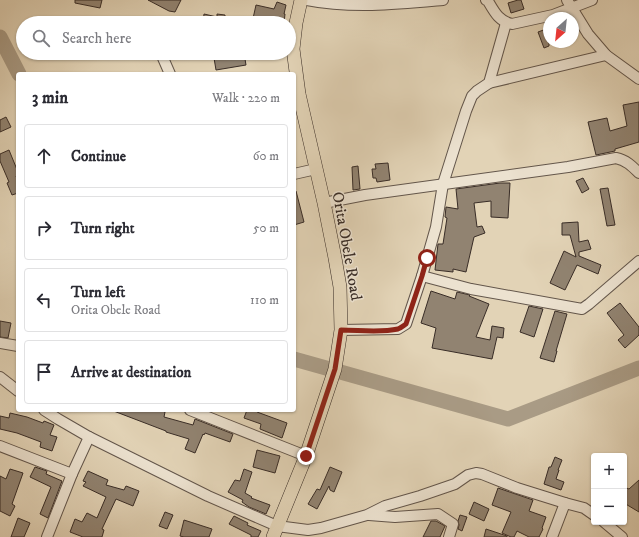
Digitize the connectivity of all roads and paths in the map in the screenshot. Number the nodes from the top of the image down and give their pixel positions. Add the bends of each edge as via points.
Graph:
1 (301, 0) edge
2 (307, 0) edge
3 (443, 0) edge
4 (486, 0) edge
5 (592, 0) edge
6 (569, 4) edge
7 (296, 23) edge
8 (506, 23) junction
9 (606, 55) junction
10 (164, 60) edge
11 (293, 60) edge
12 (169, 72) edge
13 (295, 72) edge
14 (296, 77) edge
15 (639, 79) edge
16 (489, 83) junction
17 (316, 169) junction
18 (296, 174) edge
19 (639, 174) edge
20 (443, 184) junction
21 (324, 203) junction
22 (639, 261) edge
23 (422, 276) junction
24 (341, 330) junction
25 (0, 343) edge
26 (16, 346) edge
27 (0, 377) edge
28 (16, 389) edge
29 (47, 412) edge
30 (195, 412) edge
31 (89, 437) junction
32 (0, 446) edge
33 (306, 456) junction
34 (72, 474) junction
35 (565, 503) junction
36 (591, 513) edge
37 (367, 515) junction
38 (608, 525) edge
39 (275, 532) edge
40 (308, 533) edge
41 (47, 537) edge
42 (449, 537) edge
43 (552, 537) edge
44 (622, 537) edge

1 - 7 main road, Orita Obele Road
2 - 3 street via 378,5
4 - 8 street via 498,18
5 - 6 street
6 - 8 street via 536,19
6 - 9 street via 588,34
8 - 16 street
9 - 15 street
9 - 16 street
10 - 12 street
11 - 13 main road, Orita Obele Road
14 - 17 main road, Orita Obele Road
16 - 20 street via 472,96
17 - 18 street
17 - 21 main road, Orita Obele Road
19 - 20 street via 628,163 616,158
20 - 21 street
20 - 23 street via 436,227
21 - 24 main road, Orita Obele Road via 340,287
22 - 23 street via 582,309 471,289
23 - 24 street via 406,324 402,327
24 - 33 main road, Orita Obele Road via 335,369
25 - 26 street
27 - 28 street
29 - 31 street
30 - 33 street
31 - 34 street
31 - 39 street
32 - 34 street
33 - 39 main road, Orita Obele Road
34 - 41 street
35 - 36 street via 584,508
35 - 37 street via 476,473 455,484 385,506
35 - 43 street
37 - 40 street
37 - 42 street via 395,517 438,514 453,524
38 - 44 street
39 - 40 street

